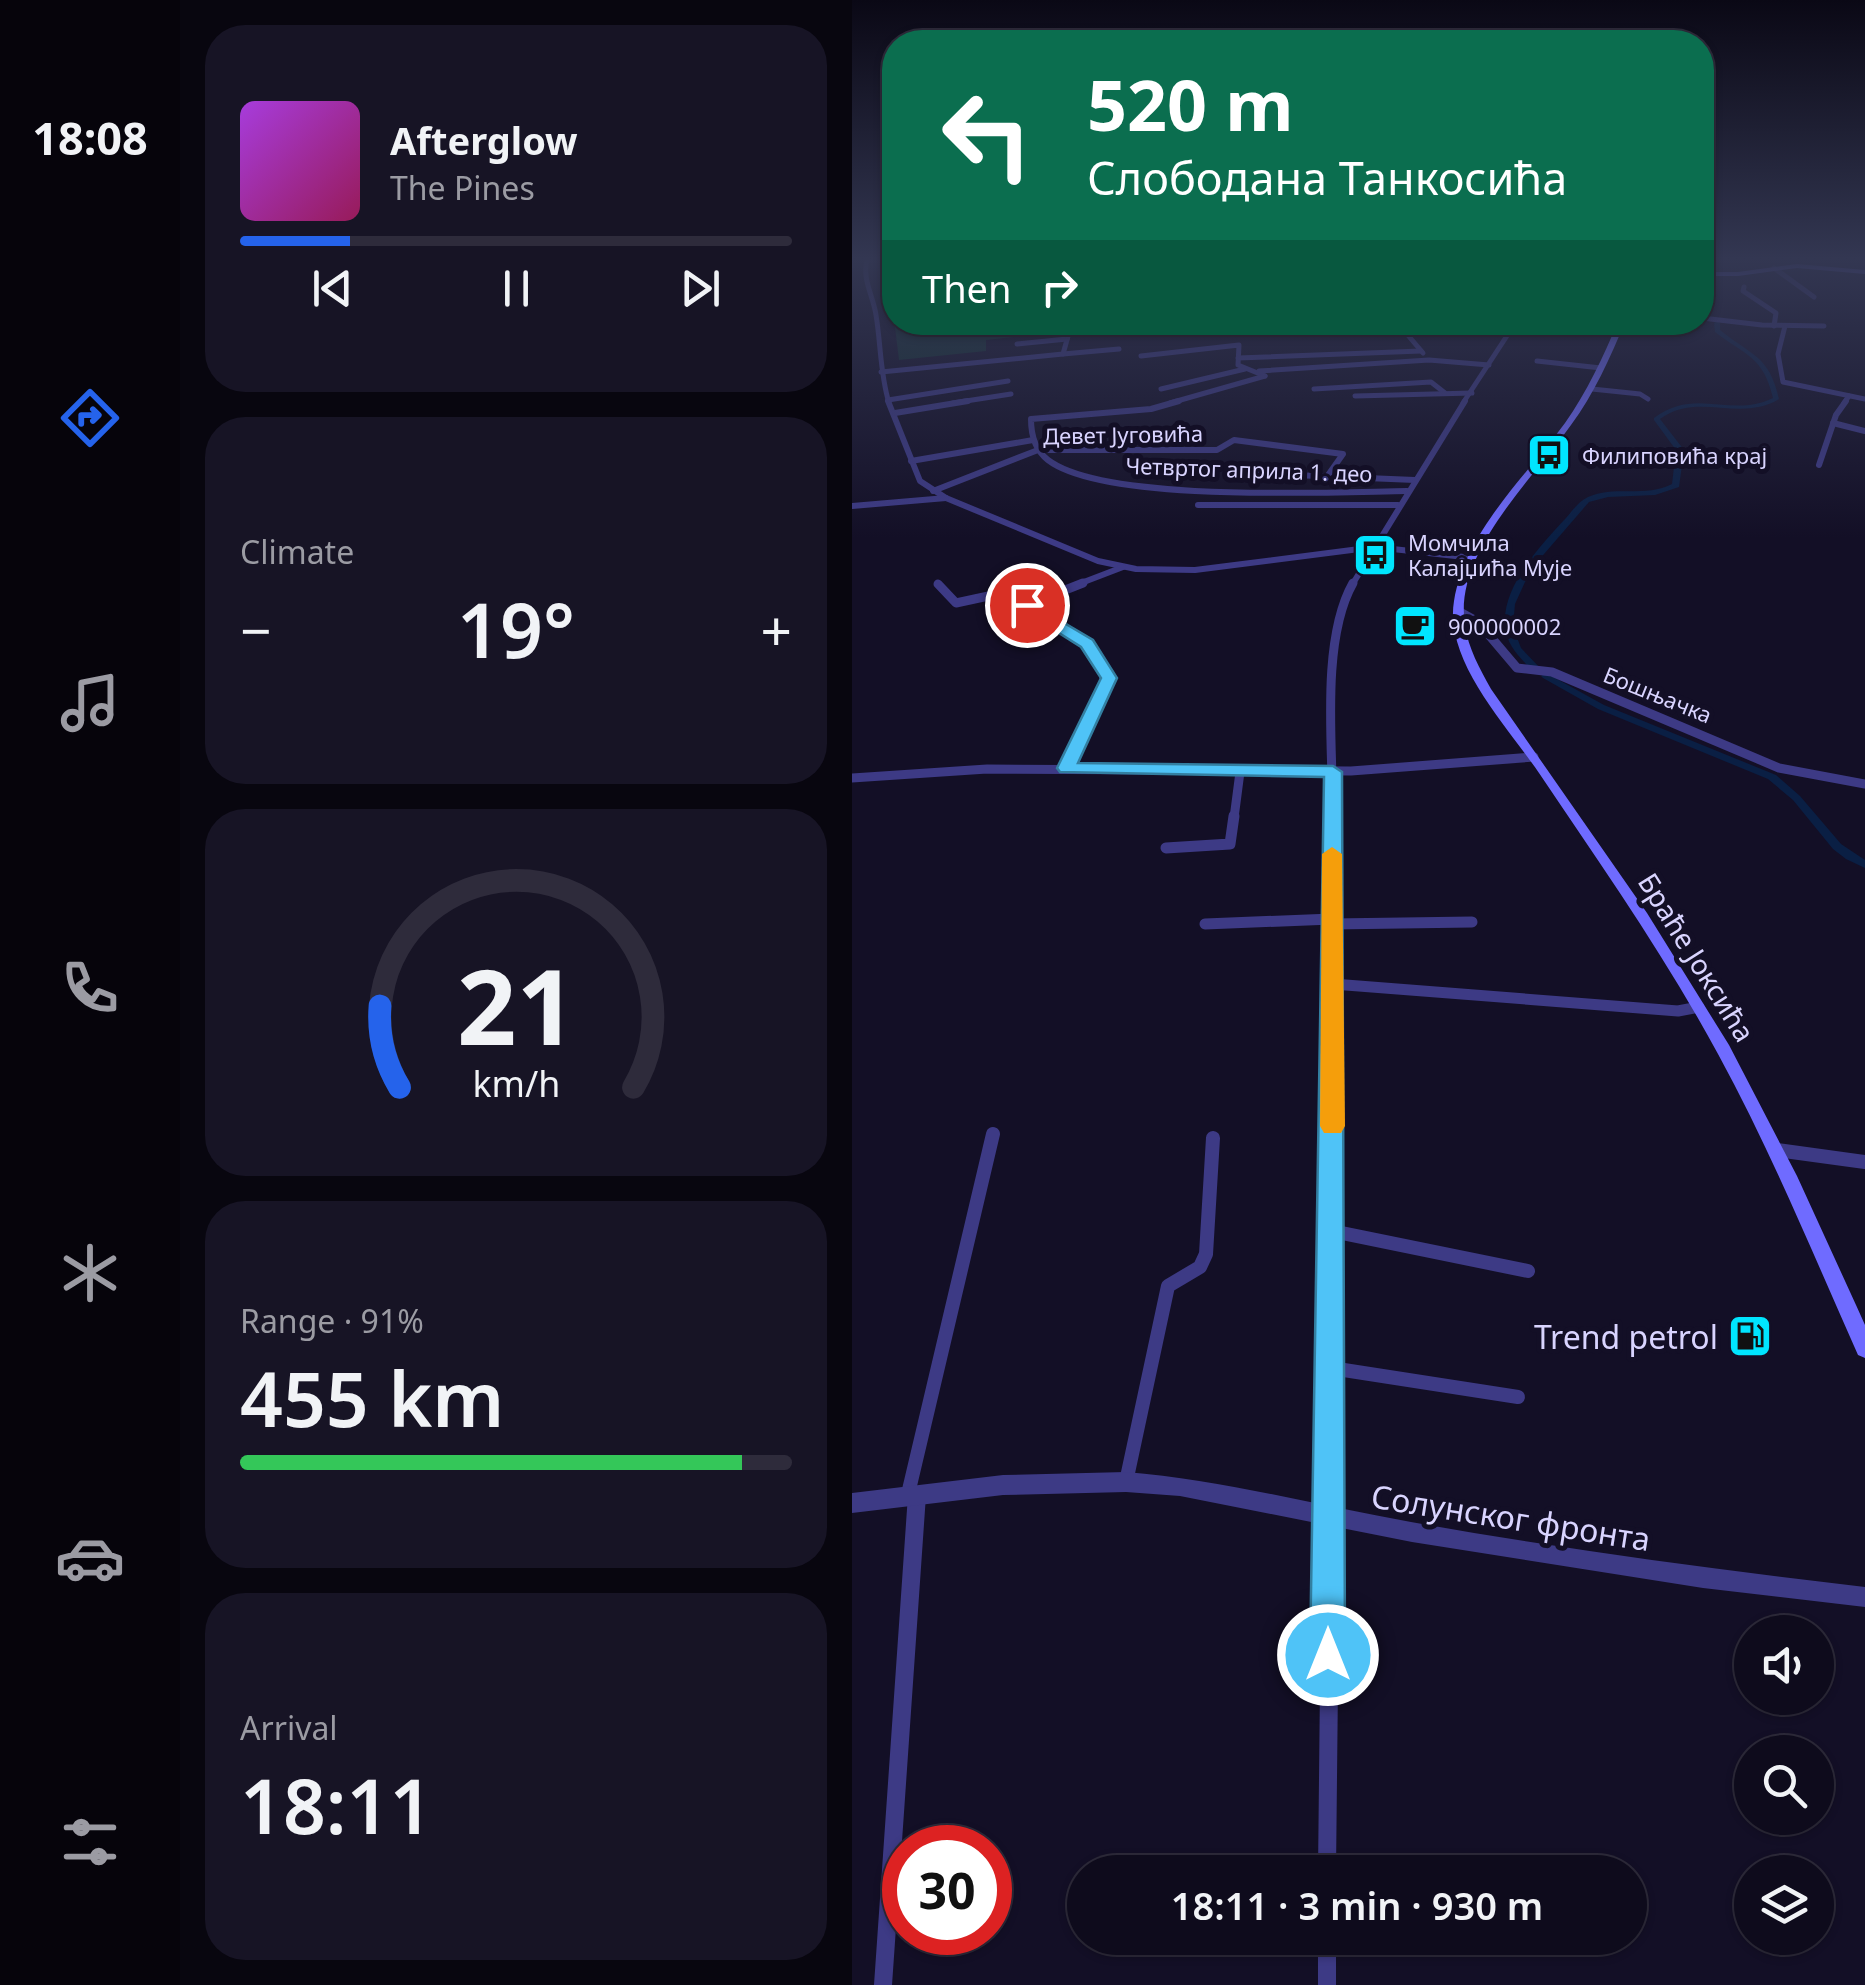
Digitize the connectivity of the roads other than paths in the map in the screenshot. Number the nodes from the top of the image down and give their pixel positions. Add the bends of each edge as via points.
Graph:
1 (879, 353) edge
2 (1078, 353) edge
3 (1171, 353) edge
4 (1239, 353) edge
5 (1378, 353) edge
6 (1422, 353) edge
7 (1497, 353) edge
8 (1609, 353) edge
9 (1778, 353) edge
10 (1063, 354) joint
11 (1141, 356) dead end
12 (1238, 358) junction
13 (1429, 360) junction
14 (1537, 361) dead end
15 (1489, 365) junction
16 (1245, 368) junction
17 (1602, 368) junction
18 (1255, 371) junction
19 (880, 372) junction
20 (1008, 381) dead end
21 (1314, 388) dead end
22 (1160, 389) dead end
23 (1592, 389) junction
24 (1445, 392) junction
25 (1472, 392) junction
26 (1010, 394) dead end
27 (1356, 396) dead end
28 (1849, 396) junction
29 (1648, 399) dead end
30 (1864, 399) edge
31 (888, 400) junction
32 (895, 413) junction
33 (1833, 422) junction
34 (1864, 431) edge
35 (1033, 440) junction
36 (1038, 450) junction
37 (911, 461) junction
38 (1820, 465) dead end
39 (1250, 473) dead end
40 (1326, 478) junction
41 (1415, 480) junction
42 (934, 492) junction
43 (1407, 492) junction
44 (946, 498) junction
45 (852, 506) edge
46 (1198, 506) dead end
47 (1398, 506) junction
48 (1375, 547) junction
49 (1473, 558) junction
50 (1122, 567) junction
51 (938, 584) dead end
52 (1027, 605) junction
53 (1458, 611) junction
54 (1534, 757) junction
55 (1066, 768) junction
56 (1240, 772) junction
57 (1333, 772) junction
58 (852, 778) edge
59 (1864, 784) edge
60 (1166, 848) dead end
61 (1332, 922) junction
62 (1472, 922) dead end
63 (1205, 924) dead end
64 (1333, 984) junction
65 (1699, 1007) junction
66 (993, 1134) dead end
67 (1212, 1138) dead end
68 (1777, 1150) junction
69 (1864, 1162) edge
70 (1332, 1232) junction
71 (1528, 1271) dead end
72 (1864, 1349) edge
73 (1331, 1368) junction
74 (1518, 1398) dead end
75 (1126, 1482) junction
76 (913, 1494) junction
77 (852, 1504) edge
78 (1328, 1517) junction
79 (1864, 1597) edge
80 (1327, 1855) edge
81 (1327, 1955) edge
82 (883, 1985) edge
83 (1327, 1985) edge

1 - 19 street
2 - 10 street
3 - 11 street
4 - 12 street
5 - 12 street
6 - 13 street
7 - 15 street
8 - 17 main road
9 - 28 street via 1783,382
10 - 19 street
12 - 16 street
13 - 15 street
13 - 18 street
14 - 17 street
15 - 25 street
16 - 18 street
16 - 22 street
17 - 23 main road
18 - 35 street via 1265,376 1151,409 1031,419
19 - 31 street
20 - 31 street
21 - 24 street via 1431,382
23 - 29 street
23 - 49 main road via 1502,508
24 - 25 street
24 - 27 street
25 - 41 street
26 - 32 street
28 - 30 street
28 - 33 street
31 - 32 street
32 - 37 street
33 - 34 street
33 - 38 street
35 - 36 street
35 - 37 street
36 - 40 street, Девет Југовића via 1217,450 1237,440 1343,454
36 - 42 street, Девет Југовића
36 - 43 street, Четвртог априла 1. део via 1058,467 1119,482
37 - 42 street
39 - 40 street
40 - 41 street
41 - 43 street
42 - 44 street
43 - 47 street
44 - 45 street
44 - 50 street
46 - 47 street
47 - 48 street
48 - 49 street
48 - 50 street via 1195,570
48 - 57 street via 1336,617
49 - 53 main road
50 - 52 street
51 - 52 street via 956,603 1002,591
52 - 55 street via 1087,644 1109,678
53 - 54 main road, Браће Јоксића via 1470,660
53 - 59 street, Бошњачка via 1473,617 1521,670 1552,672 1779,768
54 - 57 street
54 - 65 main road, Браће Јоксића
55 - 56 street
55 - 58 street
56 - 57 street
56 - 60 street via 1231,843
57 - 61 street
61 - 62 street
61 - 63 street
61 - 64 street
64 - 65 street via 1661,1010
64 - 70 street
65 - 68 main road, Браће Јоксића
66 - 76 street
67 - 75 street via 1206,1254 1200,1267 1168,1286
68 - 69 street
68 - 72 main road, Браће Јоксића
70 - 71 street
70 - 73 street
73 - 74 street
73 - 78 street
75 - 76 street, Солунског фронта
75 - 78 street, Солунског фронта via 1180,1486
76 - 77 street, Солунског фронта
76 - 82 street
78 - 79 street, Солунског фронта
78 - 80 street
81 - 83 street

